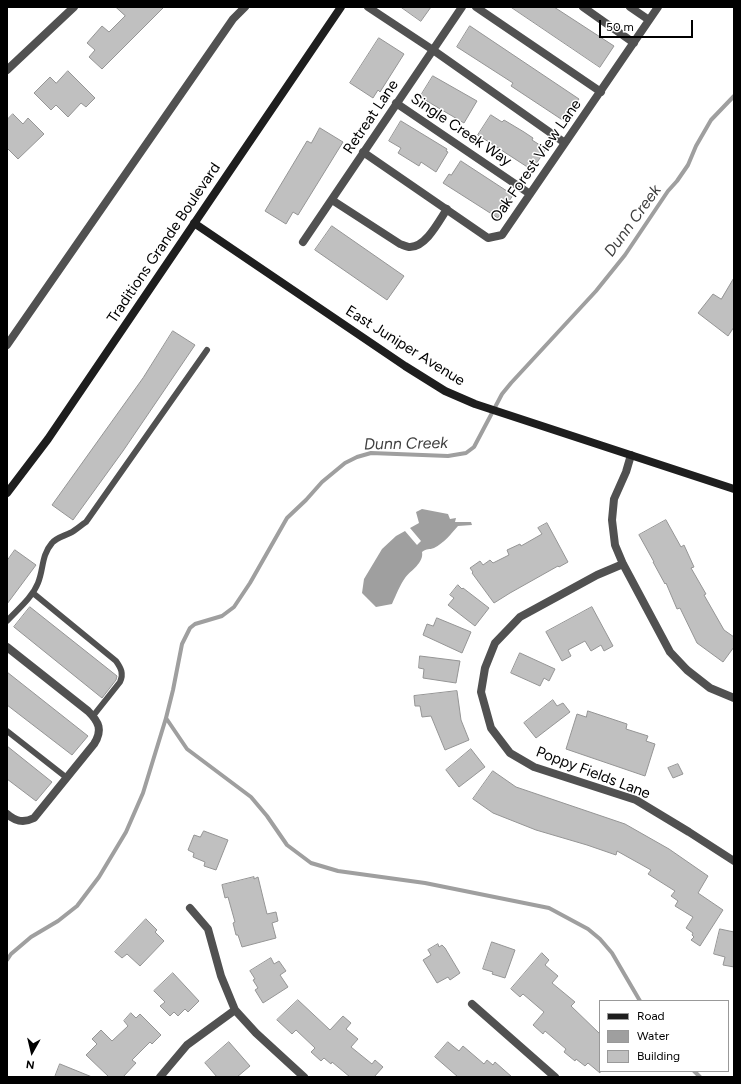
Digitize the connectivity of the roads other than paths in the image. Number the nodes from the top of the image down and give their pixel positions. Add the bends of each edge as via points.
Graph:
1 (74, 7) edge
2 (245, 7) edge
3 (341, 7) edge
4 (368, 7) edge
5 (462, 7) edge
6 (476, 7) edge
7 (583, 7) edge
8 (630, 7) edge
9 (658, 7) edge
10 (649, 20) junction
11 (634, 43) junction
12 (433, 50) junction
13 (7, 70) edge
14 (601, 92) junction
15 (396, 103) junction
16 (565, 143) junction
17 (363, 152) junction
18 (530, 194) junction
19 (332, 200) junction
20 (447, 209) junction
21 (194, 224) junction
22 (303, 242) dead end
23 (7, 345) edge
24 (207, 350) dead end
25 (631, 455) junction
26 (734, 489) edge
27 (7, 493) edge
28 (623, 564) junction
29 (33, 593) junction
30 (7, 621) edge
31 (7, 647) edge
32 (734, 698) edge
33 (94, 716) junction
34 (7, 731) edge
35 (66, 778) junction
36 (7, 814) edge
37 (734, 861) edge
38 (190, 908) dead end
39 (472, 1004) dead end
40 (235, 1010) junction
41 (160, 1077) edge
42 (304, 1077) edge
43 (555, 1077) edge

1 - 13 street
2 - 23 street via 233,19
3 - 21 street, Traditions Grande Boulevard
4 - 12 street
5 - 12 street, Retreat Lane
6 - 14 street
7 - 11 street
8 - 10 street
9 - 10 street, Oak Forest View Lane
10 - 11 street, Oak Forest View Lane
11 - 14 street, Oak Forest View Lane
12 - 15 street, Retreat Lane
12 - 16 street
14 - 16 street, Oak Forest View Lane
15 - 17 street, Retreat Lane
15 - 18 street, Single Creek Way
16 - 18 street, Oak Forest View Lane
17 - 19 street, Retreat Lane
17 - 20 street, Oak Forest View Lane
18 - 20 street, Oak Forest View Lane via 502,235 488,238
19 - 20 street via 400,244 409,247 418,245 426,239
19 - 22 street, Retreat Lane
21 - 25 street, East Juniper Avenue via 445,391
21 - 27 street, Traditions Grande Boulevard via 48,438
24 - 29 lane via 86,522 54,541 48,548 44,555 39,582
25 - 26 street, East Juniper Avenue
25 - 28 street via 614,499 612,520 615,545
28 - 32 street via 670,652 687,670 710,688
28 - 37 street, Poppy Fields Lane via 597,575 520,617 495,643 485,668 481,692 491,728 510,753 534,767 636,800
29 - 30 lane
29 - 33 lane via 121,668 120,682
31 - 33 street
33 - 35 street via 99,726 98,738
34 - 35 lane
35 - 36 street via 34,818 16,821
38 - 40 street via 208,929 220,976
39 - 43 street
40 - 41 street via 187,1045
40 - 42 street

